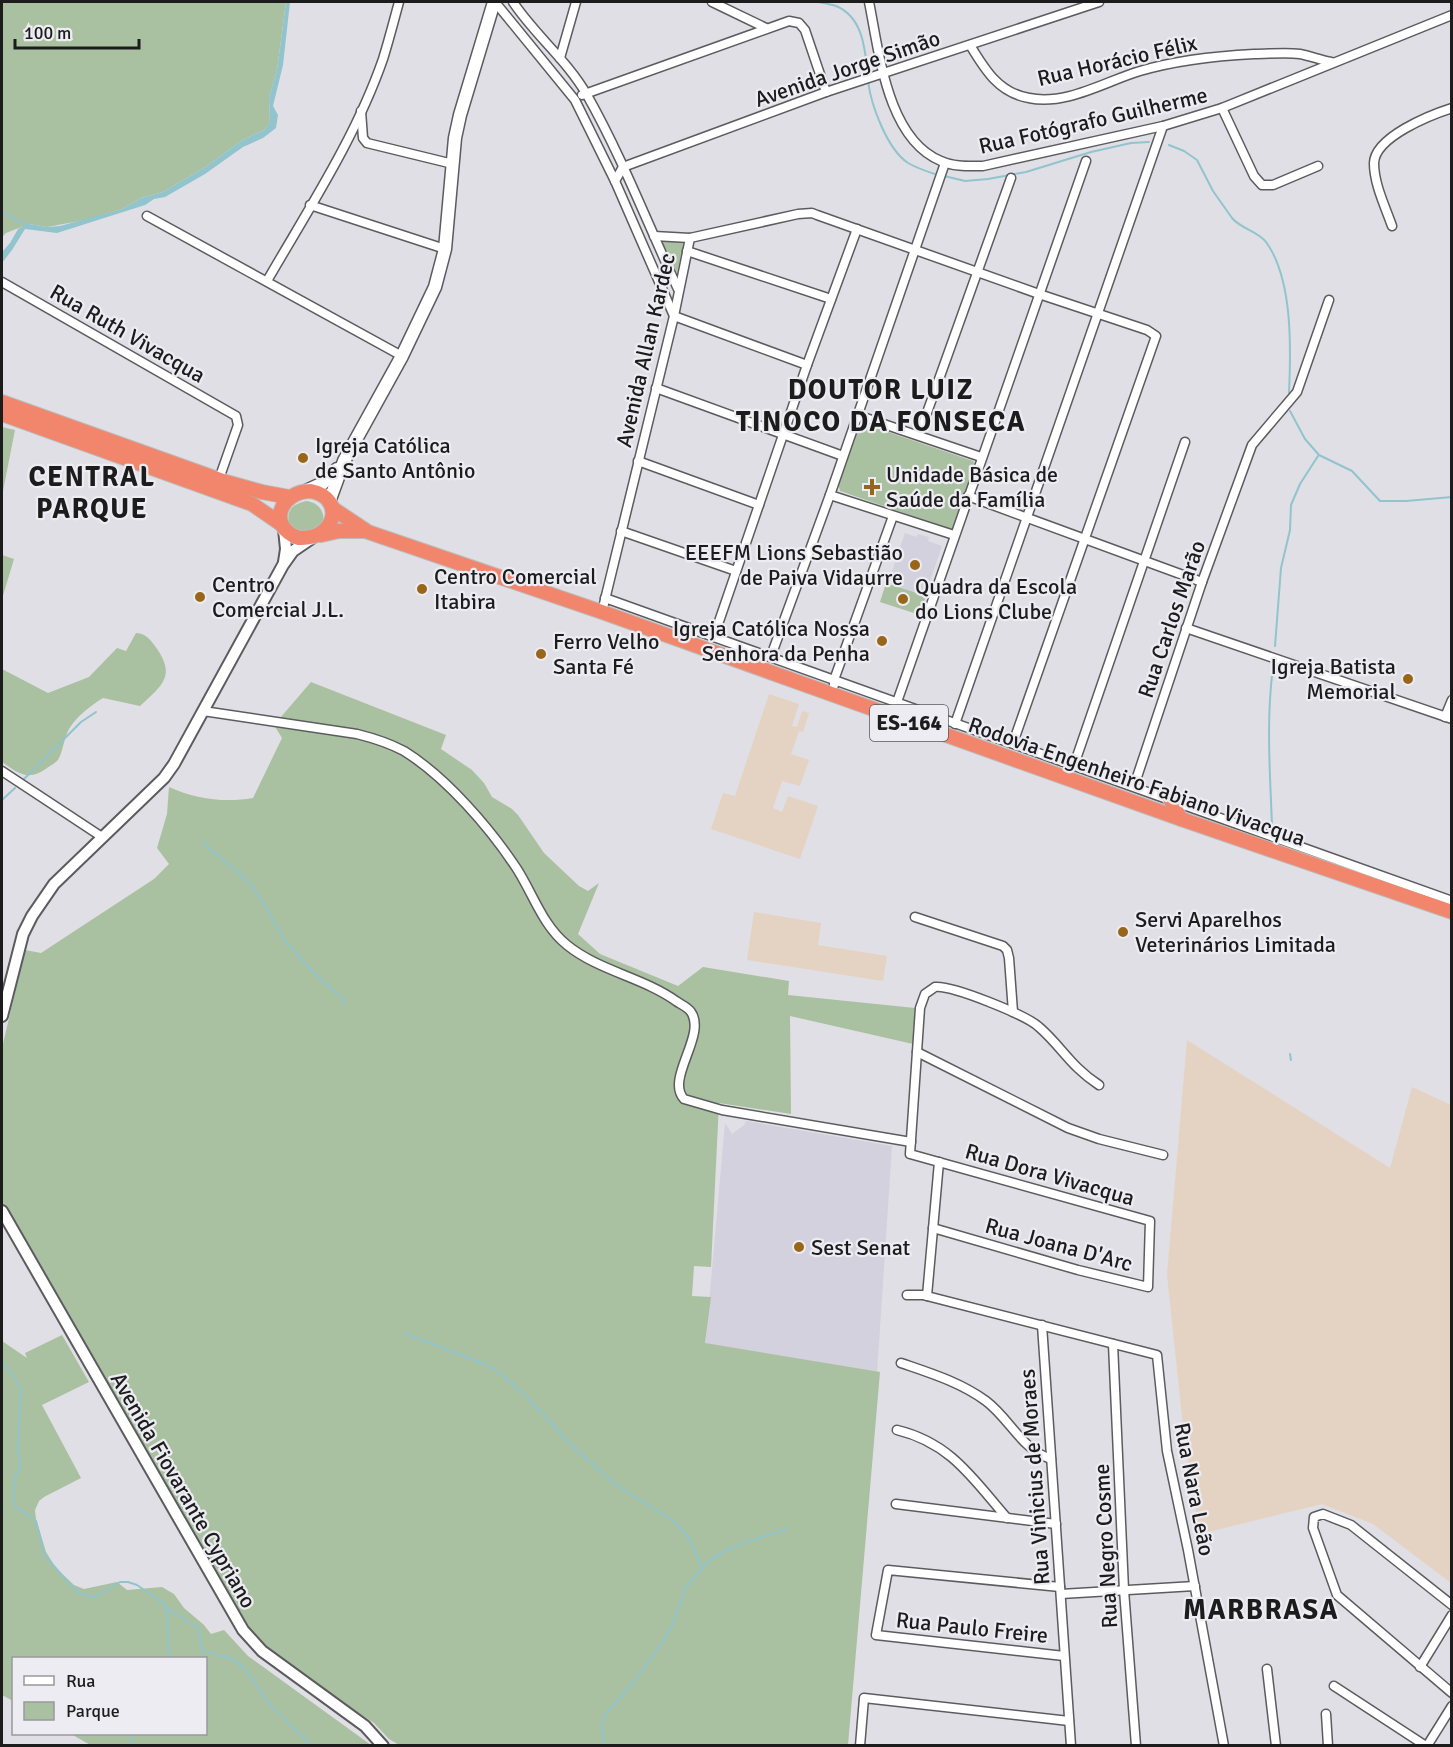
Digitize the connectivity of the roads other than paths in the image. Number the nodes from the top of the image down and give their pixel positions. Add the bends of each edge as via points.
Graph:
1 (399, 2) edge
2 (494, 2) edge
3 (513, 2) edge
4 (576, 2) edge
5 (712, 2) edge
6 (869, 2) edge
7 (1099, 2) edge
8 (1452, 15) edge
9 (766, 28) junction
10 (970, 45) junction
11 (560, 58) junction
12 (1331, 62) junction
13 (884, 74) junction
14 (826, 92) junction
15 (586, 93) junction
16 (574, 100) junction
17 (1222, 108) junction
18 (1452, 108) edge
19 (361, 111) junction
20 (1163, 126) junction
21 (1086, 161) dead end
22 (453, 164) junction
23 (944, 166) junction
24 (1318, 166) dead end
25 (623, 167) junction
26 (1011, 178) dead end
27 (615, 182) junction
28 (310, 205) junction
29 (641, 208) junction
30 (629, 214) junction
31 (147, 216) dead end
32 (1392, 226) dead end
33 (857, 229) junction
34 (654, 236) junction
35 (690, 238) junction
36 (445, 249) junction
37 (915, 250) junction
38 (687, 251) junction
39 (978, 271) junction
40 (267, 281) junction
41 (2, 282) edge
42 (678, 290) junction
43 (1039, 294) junction
44 (831, 298) junction
45 (1329, 300) dead end
46 (1098, 314) junction
47 (674, 316) junction
48 (402, 356) junction
49 (807, 365) junction
50 (656, 388) junction
51 (2, 402) edge
52 (2, 414) edge
53 (857, 415) junction
54 (783, 434) junction
55 (919, 435) junction
56 (1185, 442) dead end
57 (843, 456) junction
58 (981, 457) junction
59 (344, 461) junction
60 (638, 461) junction
61 (219, 479) junction
62 (306, 491) junction
63 (830, 495) junction
64 (968, 496) junction
65 (290, 497) junction
66 (331, 505) junction
67 (759, 505) junction
68 (893, 516) junction
69 (1026, 518) junction
70 (283, 526) junction
71 (621, 531) junction
72 (368, 532) junction
73 (954, 535) junction
74 (317, 536) junction
75 (1086, 539) junction
76 (1143, 560) junction
77 (283, 565) junction
78 (736, 571) junction
79 (1202, 582) junction
80 (605, 598) junction
81 (602, 612) junction
82 (1186, 628) junction
83 (714, 636) junction
84 (771, 656) junction
85 (834, 680) junction
86 (836, 697) junction
87 (1452, 700) edge
88 (897, 702) junction
89 (203, 711) junction
90 (1448, 718) edge
91 (955, 724) junction
92 (1013, 743) junction
93 (1074, 765) junction
94 (2, 771) edge
95 (1134, 786) junction
96 (1170, 799) junction
97 (1181, 819) junction
98 (102, 837) junction
99 (1366, 876) junction
100 (1452, 901) edge
101 (1452, 912) edge
102 (915, 917) dead end
103 (1013, 1012) junction
104 (2, 1016) edge
105 (917, 1052) junction
106 (1099, 1085) dead end
107 (911, 1142) junction
108 (1163, 1155) dead end
109 (939, 1162) junction
110 (2, 1211) edge
111 (1150, 1221) joint
112 (933, 1228) junction
113 (907, 1295) dead end
114 (927, 1296) junction
115 (1042, 1325) junction
116 (1113, 1344) junction
117 (901, 1363) dead end
118 (897, 1430) dead end
119 (1051, 1459) junction
120 (896, 1504) dead end
121 (1007, 1518) junction
122 (1056, 1524) junction
123 (1195, 1586) junction
124 (1060, 1590) junction
125 (1124, 1590) junction
126 (1452, 1605) edge
127 (1452, 1615) edge
128 (1064, 1656) junction
129 (1420, 1667) junction
130 (1268, 1668) dead end
131 (1334, 1686) dead end
132 (1452, 1693) edge
133 (1452, 1706) edge
134 (1326, 1714) dead end
135 (1069, 1722) junction
136 (383, 1746) edge
137 (860, 1746) edge
138 (1071, 1746) edge
139 (1136, 1746) edge
140 (1224, 1746) edge
141 (1276, 1746) edge
142 (1328, 1746) edge
143 (1426, 1746) edge

1 - 19 street via 383,59
2 - 16 street
2 - 22 main road via 460,115
3 - 11 street
4 - 11 street
5 - 9 street
6 - 13 street, Rua Fotógrafo Guilherme
7 - 10 street, Avenida Jorge Simão
8 - 12 street, Rua Fotógrafo Guilherme
9 - 14 street via 789,21 799,23 805,30
9 - 15 street
10 - 12 street, Rua Horácio Félix via 1000,86 1031,99 1073,94 1141,70 1215,56 1281,53
10 - 13 street, Avenida Jorge Simão
11 - 15 street
12 - 17 street, Rua Fotógrafo Guilherme
13 - 14 street, Avenida Jorge Simão
13 - 23 street, Rua Fotógrafo Guilherme via 903,126 915,143
14 - 25 street, Avenida Jorge Simão
15 - 16 street
15 - 25 street
16 - 27 street
17 - 20 street, Rua Fotógrafo Guilherme
17 - 24 street via 1262,185 1273,185
18 - 32 street via 1388,139 1375,156 1377,185
19 - 22 street via 363,138 367,143
19 - 28 street
20 - 23 street, Rua Fotógrafo Guilherme via 982,166
20 - 46 street
21 - 43 street
22 - 36 main road
23 - 37 street
25 - 27 street
25 - 29 street
26 - 39 street
27 - 30 street
28 - 36 street
28 - 40 street
29 - 30 street
29 - 34 street
30 - 47 street
31 - 40 street
33 - 35 street, Avenida Allan Kardec via 806,213
33 - 37 street, Avenida Allan Kardec
33 - 44 street
34 - 35 street
34 - 42 street
35 - 38 street, Avenida Allan Kardec
36 - 48 main road via 435,287
37 - 39 street, Avenida Allan Kardec
37 - 53 street
38 - 42 street, Avenida Allan Kardec
38 - 44 street
39 - 43 street, Avenida Allan Kardec
39 - 55 street
40 - 48 street
41 - 61 street, Rua Ruth Vivacqua via 236,416 238,425
42 - 47 street, Avenida Allan Kardec
43 - 46 street, Avenida Allan Kardec
43 - 58 street
44 - 49 street
45 - 79 street, Rua Carlos Marão via 1297,392 1252,445
46 - 69 street
46 - 75 street, Avenida Allan Kardec via 1156,336
47 - 49 street
47 - 50 street, Avenida Allan Kardec
48 - 59 main road
49 - 54 street
50 - 54 street
50 - 60 street, Avenida Allan Kardec
51 - 61 highway
52 - 70 highway via 240,499 262,509
53 - 55 street
53 - 57 street
54 - 57 street
54 - 67 street
55 - 58 street
56 - 76 street
57 - 63 street
58 - 64 street
59 - 62 main road via 323,483
59 - 66 main road
60 - 67 street
60 - 71 street, Avenida Allan Kardec
61 - 65 highway
62 - 65 highway
62 - 66 highway via 317,492
63 - 68 street
63 - 84 street
64 - 69 street
64 - 73 street
65 - 70 highway via 280,512
66 - 72 highway, Rodovia Engenheiro Fabiano Vivacqua
66 - 74 highway via 328,527
67 - 78 street
68 - 73 street
68 - 85 street
69 - 75 street
69 - 91 street
70 - 74 highway via 293,537
70 - 77 street
71 - 78 street
71 - 80 street, Avenida Allan Kardec
72 - 74 highway, Rodovia Engenheiro Fabiano Vivacqua via 339,531
72 - 81 highway, Rodovia Engenheiro Fabiano Vivacqua / ES-164
73 - 88 street
74 - 77 street via 293,551
75 - 76 street
75 - 92 street
76 - 79 street
76 - 93 street
77 - 89 street
78 - 83 street
79 - 82 street, Rua Carlos Marão
80 - 81 street, Avenida Allan Kardec
80 - 83 street
81 - 86 highway, Rodovia Engenheiro Fabiano Vivacqua / ES-164
82 - 90 street
82 - 95 street, Rua Carlos Marão
83 - 84 street
84 - 85 street
85 - 86 street
85 - 88 street
86 - 97 highway, Rodovia Engenheiro Fabiano Vivacqua / ES-164
87 - 90 street
88 - 91 street
89 - 98 street via 164,778
89 - 107 street via 357,734 403,751 428,769 481,820 565,944 586,959 646,983 691,1011 694,1031 679,1084 684,1099 722,1110
91 - 92 street
92 - 93 street
93 - 95 street
94 - 98 street
95 - 96 street
96 - 97 highway
96 - 99 street
97 - 99 highway, Rodovia Engenheiro Fabiano Vivacqua / ES-164
98 - 104 street via 54,884 32,916 23,934
99 - 100 street
99 - 101 highway, Rodovia Engenheiro Fabiano Vivacqua / ES-164
102 - 103 street via 1003,946 1009,958
103 - 105 street via 947,988 930,989 922,1001
103 - 106 street via 1038,1025 1083,1075
105 - 107 street
105 - 108 street via 1068,1128
107 - 109 street via 910,1154
109 - 111 street, Rua Dora Vivacqua
109 - 112 street
110 - 136 street, Avenida Fiovarante Cypriano via 243,1630 262,1651 365,1726
111 - 112 street, Rua Joana D'Arc via 1148,1287
112 - 114 street
113 - 114 street
114 - 115 street
115 - 116 street, Rua Nara Leão
115 - 119 street, Rua Vinicius de Moraes
116 - 123 street, Rua Nara Leão via 1157,1355 1167,1451
116 - 125 street, Rua Negro Cosme
117 - 119 street via 956,1382 985,1400 1028,1447
118 - 121 street via 916,1434 946,1451
119 - 122 street, Rua Vinicius de Moraes
120 - 121 street
121 - 122 street
122 - 124 street, Rua Vinicius de Moraes
123 - 125 street
123 - 140 street, Rua Nara Leão
124 - 125 street
124 - 128 street, Rua Vinicius de Moraes
124 - 128 street, Rua Paulo Freire via 888,1570 876,1635
125 - 139 street, Rua Negro Cosme
126 - 129 street via 1351,1525 1323,1514 1314,1517 1313,1527 1337,1595
127 - 129 street
128 - 135 street, Rua Vinicius de Moraes
129 - 132 street
130 - 141 street
131 - 143 street
133 - 143 street
134 - 142 street
135 - 137 street via 864,1698
135 - 138 street, Rua Vinicius de Moraes

